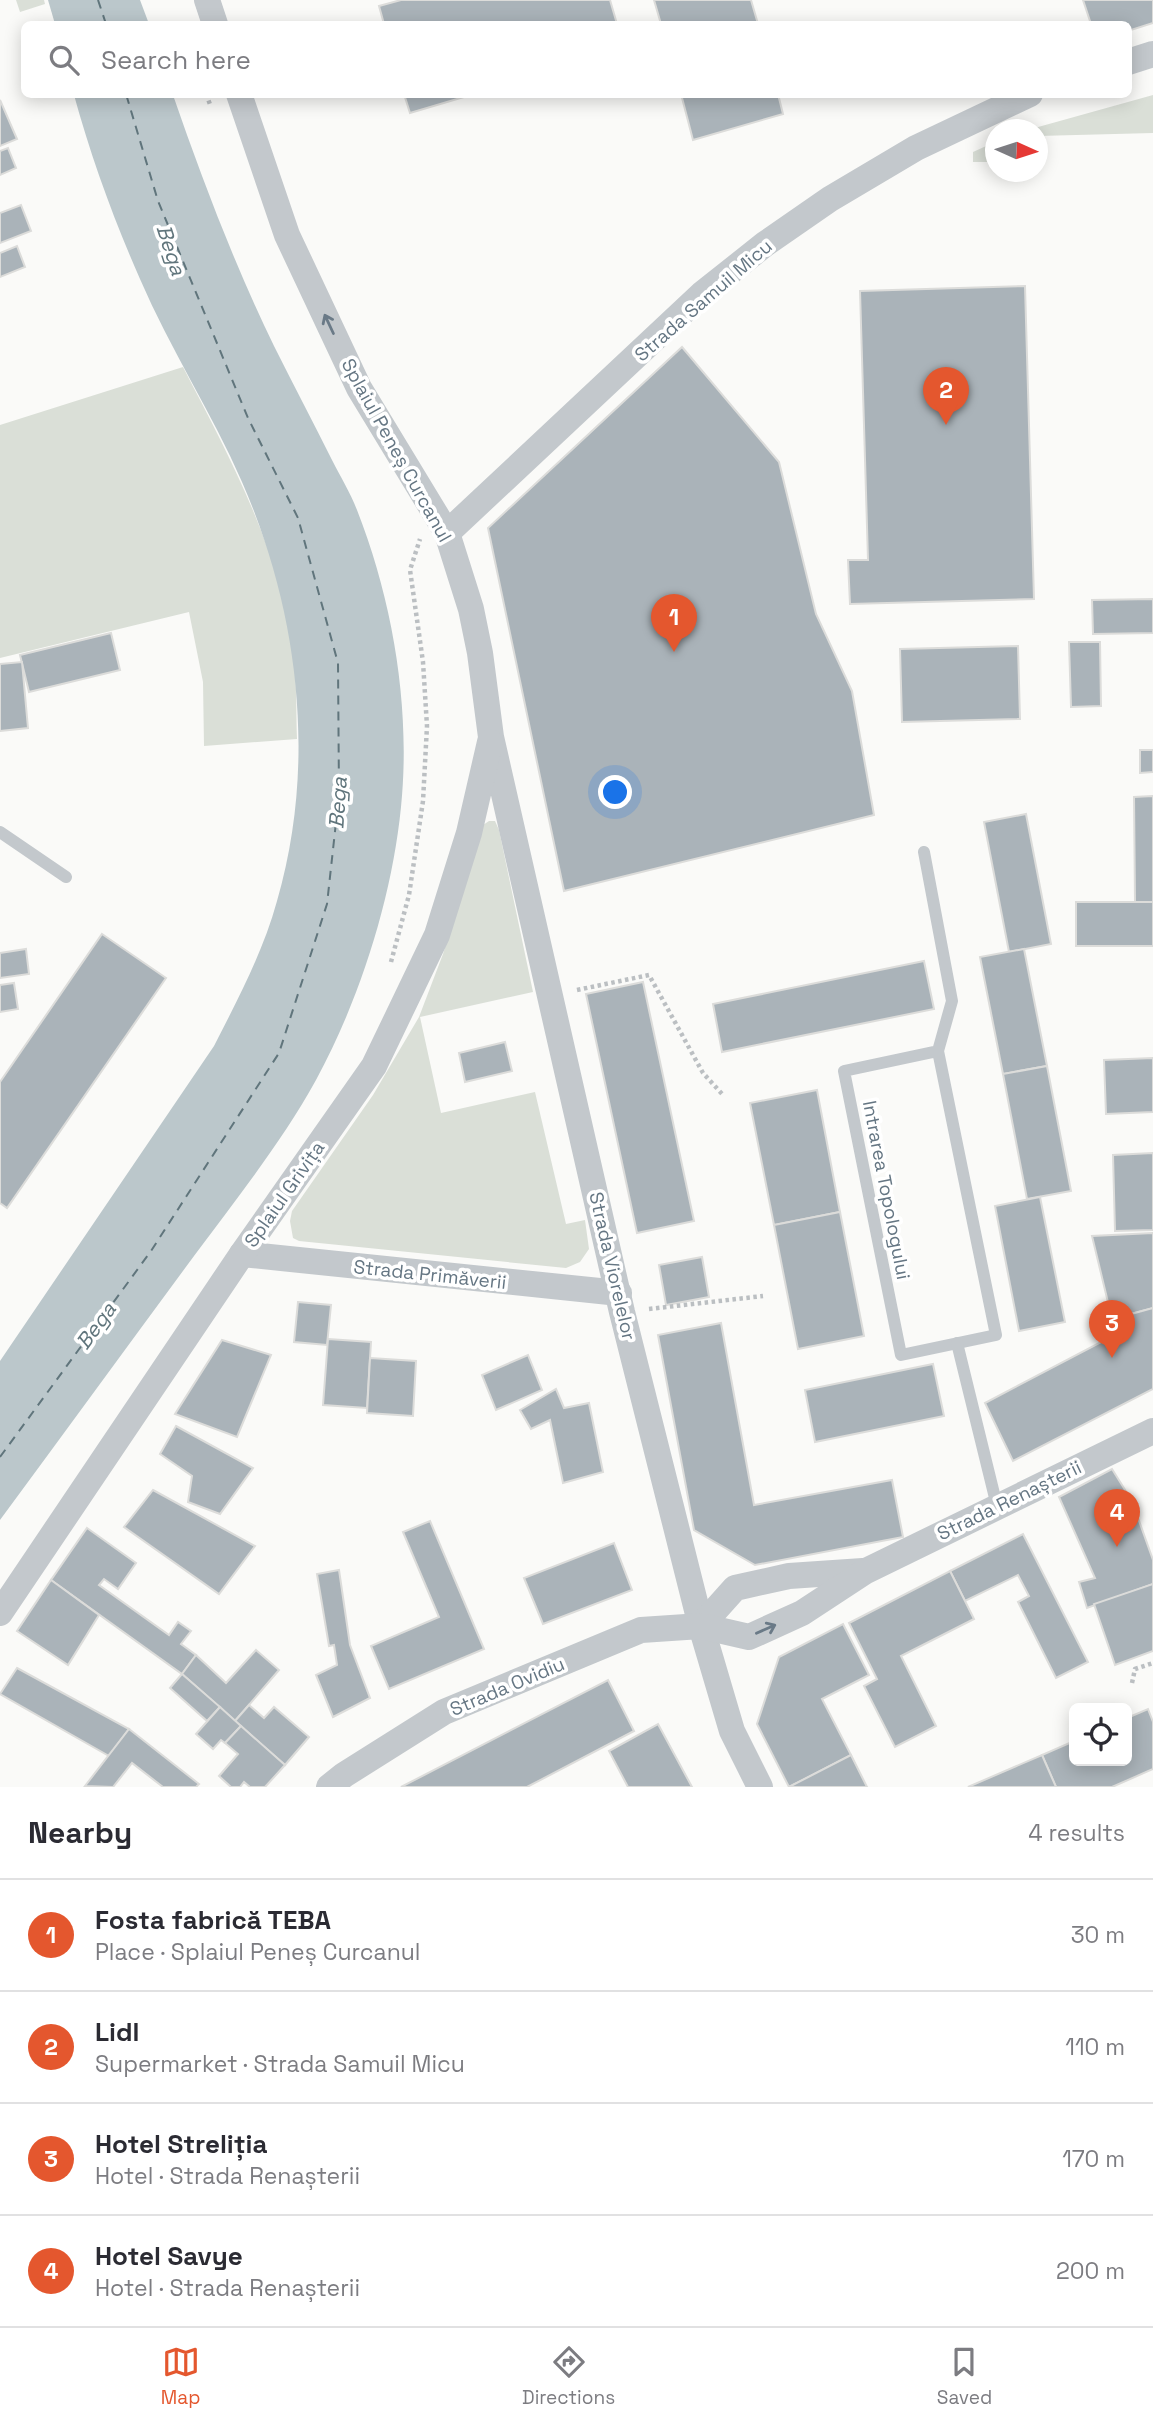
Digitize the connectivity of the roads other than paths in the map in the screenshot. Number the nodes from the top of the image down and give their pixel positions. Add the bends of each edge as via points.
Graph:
1 (207, 0) edge
2 (214, 21) edge
3 (1153, 54) edge
4 (1132, 61) edge
5 (240, 98) edge
6 (1022, 98) edge
7 (432, 537) junction
8 (491, 737) junction
9 (0, 832) edge
10 (924, 852) dead end
11 (66, 877) dead end
12 (938, 1051) junction
13 (242, 1254) junction
14 (621, 1303) junction
15 (957, 1343) junction
16 (1153, 1430) edge
17 (997, 1506) junction
18 (866, 1571) junction
19 (0, 1613) edge
20 (701, 1626) junction
21 (341, 1783) edge
22 (760, 1787) edge

1 - 2 street
3 - 4 street
7 -> 5 street, Splaiul Peneș Curcanul via 287,235
6 - 7 street, Strada Samuil Micu via 916,148 765,244
7 - 8 street, Splaiul Peneș Curcanul via 471,609
8 - 13 street, Splaiul Grivița via 437,935 374,1066
8 - 14 street, Strada Viorelelor
9 - 11 lane
10 - 12 lane, Intrarea Topologului via 952,1001
12 - 15 lane, Intrarea Topologului via 996,1335
12 - 15 lane, Intrarea Topologului via 844,1071 901,1355
13 - 14 street, Strada Primăverii
13 - 19 street, Splaiul Grivița
14 - 20 street, Strada Viorelelor
15 - 17 lane
16 - 17 street, Strada Renașterii
17 - 18 street, Strada Renașterii
18 - 20 street, Strada Renașterii via 789,1576 735,1588
20 -> 18 street, Strada Renașterii via 748,1637 802,1613
20 - 21 street, Strada Ovidiu via 641,1630 444,1713
20 - 22 street, Strada Viorelelor via 732,1731

